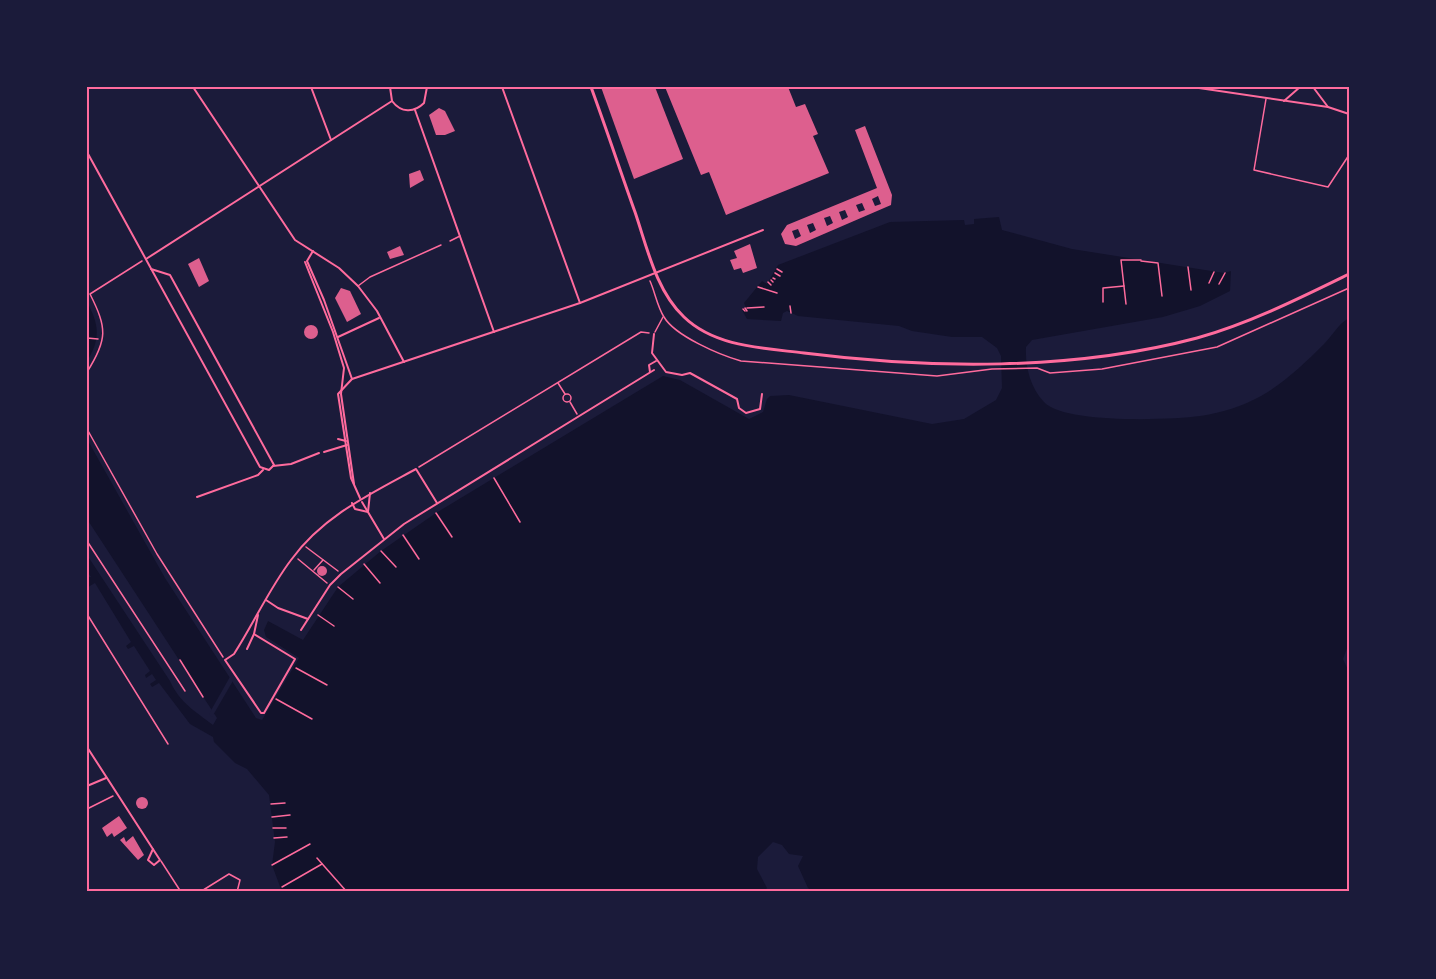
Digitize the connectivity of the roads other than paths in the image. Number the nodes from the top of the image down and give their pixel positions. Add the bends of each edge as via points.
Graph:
1 (194, 87) edge
2 (311, 87) edge
3 (390, 87) edge
4 (427, 87) edge
5 (502, 87) edge
6 (591, 87) edge
7 (1300, 87) edge
8 (1313, 87) edge
9 (1199, 88) edge
10 (1266, 99) junction
11 (392, 101) junction
12 (1284, 101) junction
13 (1328, 107) junction
14 (415, 110) junction
15 (1349, 114) edge
16 (331, 140) junction
17 (87, 152) edge
18 (1349, 155) edge
19 (259, 186) junction
20 (763, 230) dead end
21 (460, 236) junction
22 (450, 241) dead end
23 (441, 245) dead end
24 (313, 251) junction
25 (146, 259) junction
26 (305, 262) dead end
27 (151, 269) junction
28 (656, 273) junction
29 (1349, 274) edge
30 (358, 286) junction
31 (580, 303) junction
32 (380, 317) junction
33 (494, 332) junction
34 (654, 334) road end
35 (338, 337) junction
36 (404, 362) junction
37 (656, 362) junction
38 (657, 368) junction
39 (650, 372) junction
40 (352, 379) junction
41 (343, 389) junction
42 (762, 394) dead end
43 (338, 439) dead end
44 (347, 443) junction
45 (324, 452) dead end
46 (319, 453) dead end
47 (273, 466) junction
48 (263, 470) junction
49 (370, 493) junction
50 (197, 496) dead end
51 (361, 500) junction
52 (352, 503) junction
53 (436, 503) junction
54 (368, 512) junction
55 (384, 539) junction
56 (87, 541) edge
57 (266, 600) junction
58 (259, 612) junction
59 (87, 614) edge
60 (308, 619) junction
61 (301, 630) dead end
62 (254, 634) junction
63 (241, 644) junction
64 (185, 691) dead end
65 (168, 744) dead end
66 (87, 747) edge
67 (107, 777) junction
68 (87, 786) edge
69 (153, 849) junction
70 (160, 860) junction
71 (201, 891) edge
72 (181, 892) edge
73 (207, 892) edge
74 (237, 892) edge

1 - 19 street
2 - 16 street
3 - 11 street
4 - 14 street via 426,100
5 - 31 street
6 - 28 street
7 - 12 street
8 - 13 street
9 - 10 street
10 - 12 street
10 - 18 lane via 1254,170 1328,187
11 - 14 street via 402,110
11 - 16 street
12 - 13 street
13 - 15 street
14 - 21 street
16 - 19 street
17 - 25 street
19 - 24 street via 295,240
19 - 25 street
20 - 28 street
21 - 22 lane
21 - 33 street
23 - 30 lane
24 - 30 street
24 - 35 street via 307,261
25 - 27 street
26 - 41 street via 344,368
27 - 47 street via 170,275
27 - 48 street
28 - 29 street via 682,315 727,342 874,360 985,364 1121,353 1198,338 1283,306
28 - 31 street
30 - 32 street
31 - 33 street
32 - 35 street
32 - 36 street
33 - 36 street
34 - 37 street via 651,344
35 - 40 street
36 - 40 street
37 - 38 street
37 - 39 street via 649,365
38 - 39 street
38 - 42 street via 673,375 690,373 737,399 739,408 746,413 760,409
39 - 53 street
40 - 41 street
41 - 44 street via 338,394
43 - 44 street
44 - 45 street
44 - 51 street
46 - 47 street via 286,466
47 - 48 street
48 - 50 street
49 - 51 street
49 - 53 street via 416,469
49 - 54 street
51 - 52 street
51 - 54 street
52 - 54 street via 355,509
52 - 57 street via 294,556
53 - 55 street
54 - 55 street
55 - 60 street via 330,585
56 - 64 lane
57 - 58 street
57 - 60 street
58 - 62 street
58 - 63 street
59 - 65 lane
60 - 61 street
62 - 63 street via 247,649
62 - 63 street via 295,659 264,713 225,660
66 - 67 street
67 - 68 street
67 - 69 street
69 - 70 street
69 - 70 street via 148,862 154,865
70 - 72 lane
71 - 73 lane
71 - 74 lane via 229,874 240,880

